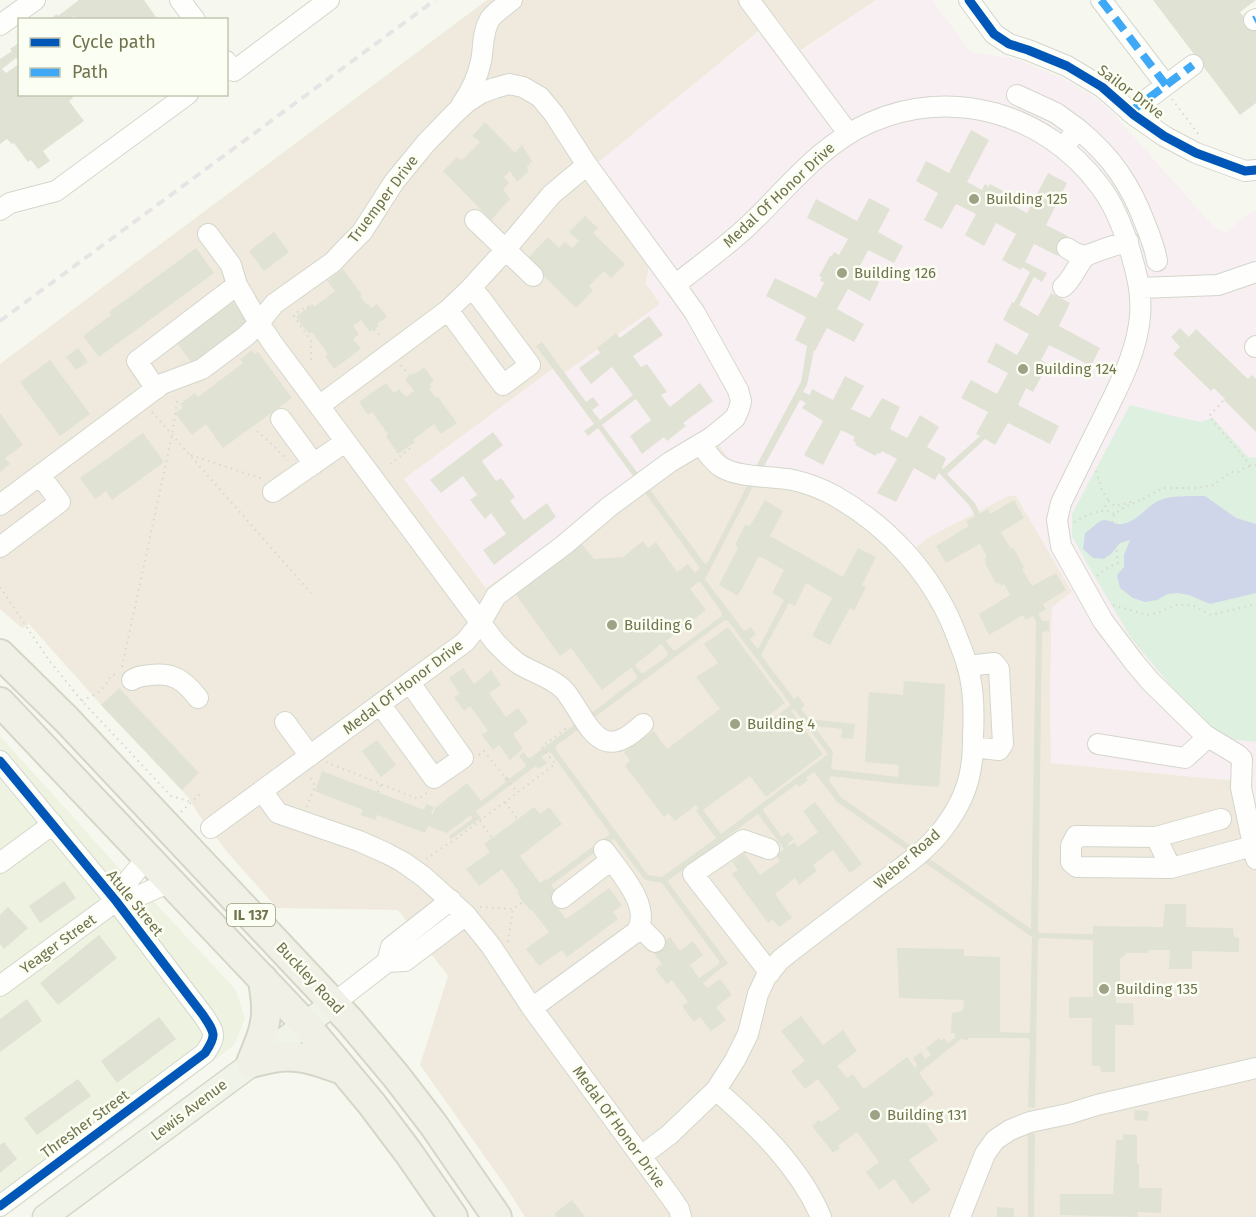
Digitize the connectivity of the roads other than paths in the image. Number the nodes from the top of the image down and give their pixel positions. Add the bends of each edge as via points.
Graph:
1 (35, 0) edge
2 (180, 0) edge
3 (329, 0) edge
4 (512, 0) edge
5 (749, 0) edge
6 (969, 0) edge
7 (1101, 0) edge
8 (194, 18) edge
9 (0, 25) edge
10 (1193, 65) dead end
11 (229, 66) edge
12 (1164, 86) junction
13 (1017, 95) dead end
14 (185, 96) edge
15 (1131, 112) junction
16 (454, 113) junction
17 (1078, 129) junction
18 (848, 133) junction
19 (1063, 148) junction
20 (587, 165) junction
21 (1256, 170) edge
22 (0, 210) edge
23 (475, 220) dead end
24 (208, 234) dead end
25 (1128, 241) junction
26 (1067, 248) dead end
27 (505, 250) junction
28 (1085, 256) junction
29 (1157, 261) dead end
30 (1256, 272) edge
31 (533, 276) dead end
32 (237, 285) junction
33 (675, 285) junction
34 (1063, 287) dead end
35 (471, 288) junction
36 (1140, 288) junction
37 (448, 310) junction
38 (259, 323) junction
39 (165, 393) junction
40 (319, 406) junction
41 (281, 419) dead end
42 (345, 442) junction
43 (700, 444) junction
44 (314, 464) junction
45 (40, 475) junction
46 (268, 485) road end
47 (0, 505) edge
48 (0, 547) edge
49 (481, 622) junction
50 (0, 654) edge
51 (967, 666) junction
52 (132, 680) dead end
53 (410, 683) junction
54 (198, 698) dead end
55 (0, 702) edge
56 (380, 704) junction
57 (285, 722) dead end
58 (643, 724) dead end
59 (1209, 737) junction
60 (1098, 744) dead end
61 (973, 747) junction
62 (1249, 757) edge
63 (0, 761) edge
64 (313, 763) junction
65 (262, 791) junction
66 (1221, 819) dead end
67 (53, 824) junction
68 (211, 828) dead end
69 (1156, 837) junction
70 (769, 849) dead end
71 (1255, 853) edge
72 (147, 858) junction
73 (0, 863) edge
74 (1171, 868) junction
75 (170, 882) junction
76 (562, 898) dead end
77 (450, 900) junction
78 (116, 901) junction
79 (471, 911) junction
80 (639, 928) junction
81 (655, 942) dead end
82 (387, 962) junction
83 (770, 973) junction
84 (263, 979) junction
85 (0, 986) edge
86 (334, 1003) junction
87 (532, 1008) junction
88 (305, 1024) junction
89 (251, 1063) junction
90 (188, 1066) joint
91 (1256, 1068) edge
92 (343, 1070) junction
93 (716, 1090) junction
94 (641, 1156) junction
95 (0, 1206) edge
96 (45, 1217) edge
97 (453, 1217) edge
98 (497, 1217) edge
99 (681, 1217) edge
100 (821, 1217) edge
101 (960, 1217) edge

1 - 9 street
2 - 8 street
3 - 11 street
4 - 16 street via 491,17 477,76
5 - 18 street
6 - 15 street, Sailor Drive via 994,34 1009,44 1068,66 1102,87
7 - 12 street
10 - 12 street
12 - 15 street
13 - 17 street
14 - 22 street via 56,191 10,203
15 - 21 street, Sailor Drive via 1196,153 1245,171
16 - 20 street, Truemper Drive via 481,93 509,84 523,87 554,114
16 - 38 street, Truemper Drive via 394,182 362,232 333,262 274,304
17 - 19 street
17 - 29 street via 1098,145 1120,173 1137,202
18 - 19 street, Medal Of Honor Drive via 885,116 910,110 962,107 1012,118
18 - 33 street, Medal Of Honor Drive via 797,175 747,226
19 - 25 street, Medal Of Honor Drive via 1100,185
20 - 27 street via 552,194
20 - 33 street, Truemper Drive
23 - 27 street
24 - 32 street via 231,266
25 - 28 street
25 - 36 street, Medal Of Honor Drive
26 - 28 street
27 - 31 street
27 - 35 street
28 - 34 street
30 - 36 street via 1218,285
32 - 38 street
32 - 39 street via 137,361
33 - 43 street, Medal Of Honor Drive via 695,314 741,401 735,418
35 - 37 street
35 - 37 street via 530,365 503,385
36 - 59 street, Medal Of Honor Drive via 1137,339 1118,387 1060,503 1058,531 1061,546 1103,621 1150,681
37 - 40 street
38 - 39 street, Truemper Drive via 202,369 162,384
38 - 40 street
39 - 45 street, Truemper Drive
40 - 42 street
41 - 44 street
42 - 44 street
42 - 49 street
43 - 49 street, Medal Of Honor Drive via 610,506 496,596
43 - 51 street, Weber Road via 723,468 814,486 886,532 905,550 934,590 949,616
44 - 46 street
45 - 47 street, Truemper Drive
45 - 48 street via 60,502
49 - 53 street, Medal Of Honor Drive via 465,642
49 - 58 street via 507,655 563,689 599,737 615,741
50 - 86 highway, Buckley Road / IL 137
51 - 61 street, Weber Road via 973,703
51 - 61 street via 994,663 999,669 1003,744 999,750
52 - 54 street via 161,674 176,677
53 - 56 street, Medal Of Honor Drive
53 - 56 street via 463,758 434,778
55 - 72 highway, IL 137
56 - 64 street, Medal Of Honor Drive
57 - 64 street
59 - 60 street via 1185,758
59 - 62 street, Medal Of Honor Drive via 1238,755
61 - 83 street, Weber Road via 964,790 942,830 900,868 780,960
62 - 71 street, Medal Of Honor Drive via 1241,788
63 - 67 street, Atule Street
64 - 65 street, Medal Of Honor Drive
65 - 68 street, Medal Of Honor Drive
65 - 77 street, Medal Of Honor Drive via 278,813 386,853 424,877
66 - 69 street
67 - 73 street
67 - 78 street, Atule Street
69 - 74 street
69 - 74 street via 1076,836 1071,846 1071,862 1077,867
70 - 83 street via 743,840 693,874
71 - 74 street
72 - 75 highway, IL 137
72 - 78 street
75 - 78 street via 127,901
75 - 84 highway, IL 137
76 - 80 street via 608,855 636,895 641,915
77 - 79 street, Medal Of Honor Drive
77 - 82 street via 391,947
78 - 85 street, Yeager Street
78 - 90 street, Atule Street via 214,1034 205,1053
79 - 82 street via 405,961
79 - 87 street, Medal Of Honor Drive
80 - 81 street
80 - 87 street
82 - 86 street
83 - 93 street, Weber Road via 758,994 748,1034
84 - 88 highway, IL 137
84 - 89 highway via 266,1020
86 - 88 main road, Lewis Avenue
86 - 98 highway, Buckley Road / IL 137 via 427,1116
87 - 94 street, Medal Of Honor Drive
88 - 89 main road, Lewis Avenue
88 - 92 highway, IL 137
89 - 92 highway via 295,1056
89 - 96 main road, Lewis Avenue
90 - 95 street, Thresher Street
91 - 101 street via 1010,1130 995,1140 985,1154
92 - 97 highway, IL 137
93 - 94 street, Weber Road
93 - 100 street via 776,1148 812,1197
94 - 99 street, Medal Of Honor Drive

